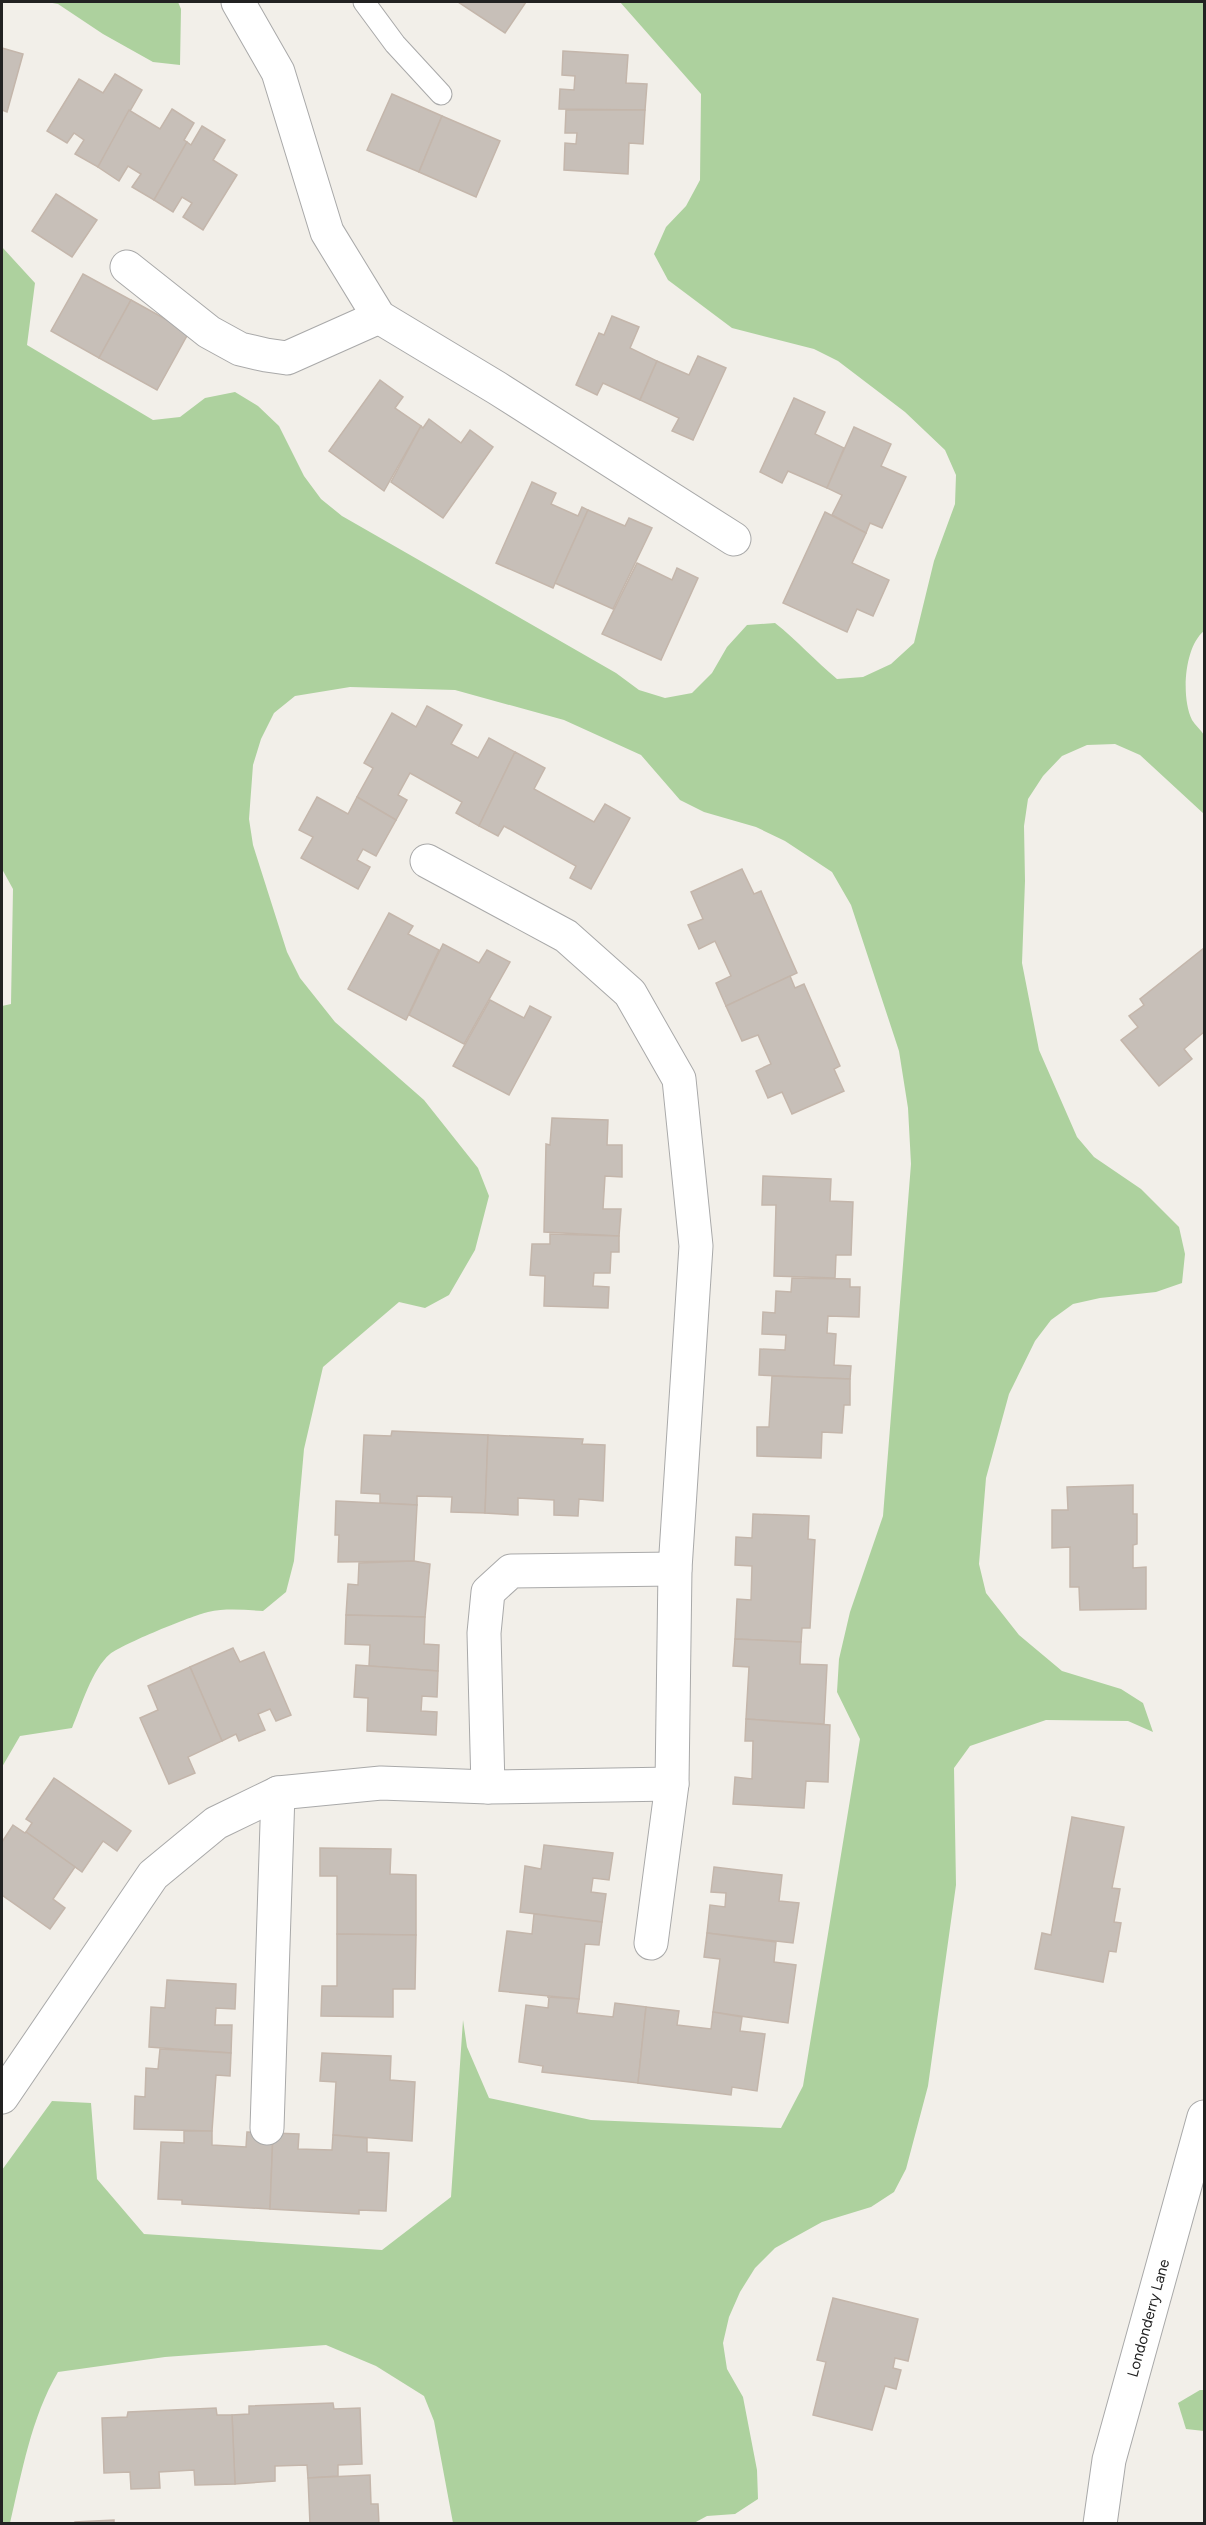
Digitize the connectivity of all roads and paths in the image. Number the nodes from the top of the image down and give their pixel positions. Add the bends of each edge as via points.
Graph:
1 (238, 2) edge
2 (364, 2) edge
3 (441, 94) dead end
4 (127, 267) dead end
5 (380, 317) junction
6 (734, 539) dead end
7 (427, 861) dead end
8 (675, 1569) junction
9 (672, 1784) junction
10 (488, 1787) junction
11 (278, 1793) junction
12 (651, 1942) dead end
13 (2, 2097) edge
14 (1204, 2116) edge
15 (267, 2128) dead end
16 (1100, 2523) edge

1 - 5 street via 278,72 327,232
2 - 3 lane via 395,44
4 - 5 street via 209,332 240,349 266,355 287,358
5 - 6 street
7 - 8 street via 566,936 630,993 679,1079 696,1245
8 - 9 street
8 - 10 street via 511,1571 488,1592 484,1633
9 - 10 street
9 - 12 street
10 - 11 street via 381,1783
11 - 13 street via 216,1823 153,1875
11 - 15 street
14 - 16 street, Londonderry Lane via 1109,2460

